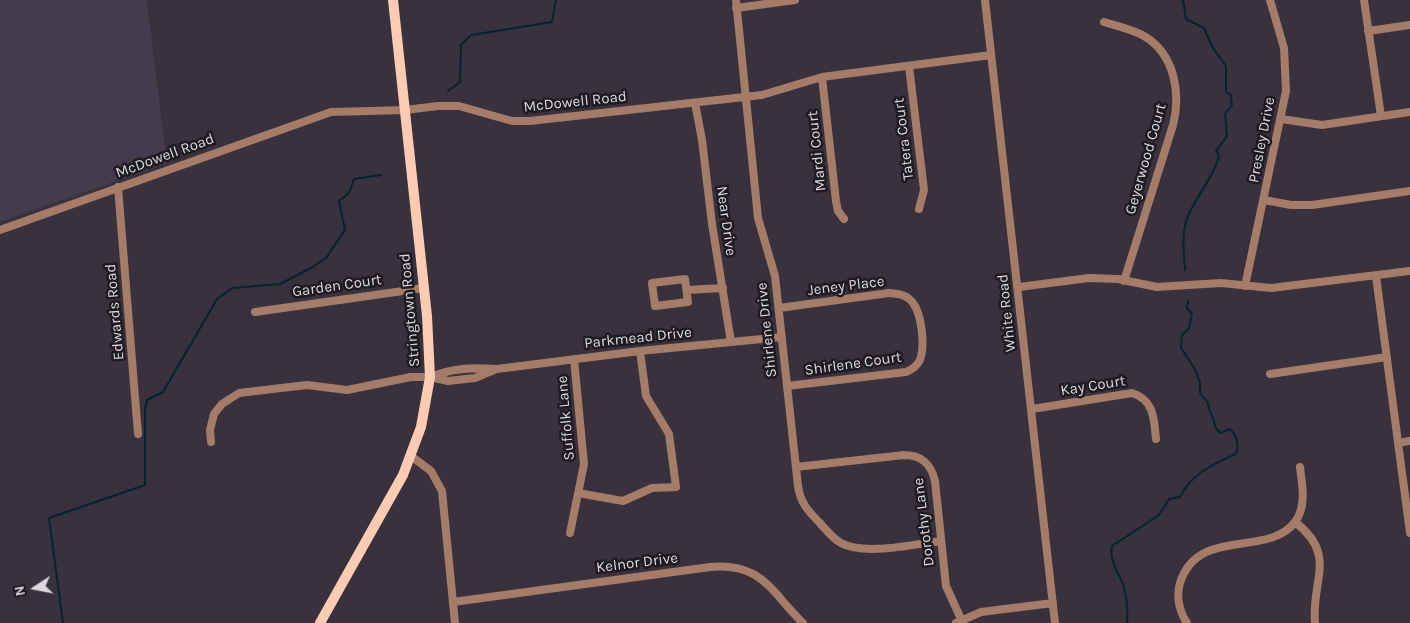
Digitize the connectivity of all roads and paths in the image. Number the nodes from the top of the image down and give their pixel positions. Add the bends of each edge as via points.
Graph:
1 (393, 0) edge
2 (794, 0) edge
3 (985, 0) edge
4 (1270, 0) edge
5 (1364, 0) edge
6 (736, 4) edge
7 (1104, 22) dead end
8 (1410, 25) edge
9 (1368, 31) junction
10 (992, 55) junction
11 (909, 66) junction
12 (822, 77) junction
13 (744, 97) junction
14 (695, 103) junction
15 (405, 110) junction
16 (1410, 112) edge
17 (1381, 116) junction
18 (1281, 119) junction
19 (118, 188) junction
20 (1410, 192) edge
21 (1264, 200) junction
22 (919, 209) dead end
23 (844, 219) dead end
24 (0, 230) edge
25 (1410, 270) edge
26 (1376, 276) junction
27 (1124, 281) junction
28 (1244, 286) junction
29 (1018, 287) junction
30 (424, 288) junction
31 (723, 288) junction
32 (687, 290) junction
33 (779, 308) junction
34 (255, 312) dead end
35 (920, 331) joint
36 (782, 337) junction
37 (731, 342) junction
38 (640, 351) junction
39 (1387, 357) junction
40 (574, 359) junction
41 (1270, 374) dead end
42 (430, 377) junction
43 (787, 386) junction
44 (1032, 409) junction
45 (138, 434) dead end
46 (1156, 438) dead end
47 (1410, 441) edge
48 (211, 442) dead end
49 (1398, 443) junction
50 (411, 456) junction
51 (796, 467) junction
52 (1300, 467) dead end
53 (578, 493) junction
54 (1295, 522) junction
55 (1410, 528) edge
56 (570, 533) dead end
57 (941, 541) junction
58 (453, 602) junction
59 (1053, 603) junction
60 (959, 621) edge
61 (320, 623) edge
62 (455, 623) edge
63 (803, 623) edge
64 (1055, 623) edge
65 (1186, 623) edge
66 (1315, 623) edge

1 - 15 main road, Stringtown Road
2 - 6 street
3 - 10 street, White Road
4 - 18 street, Presley Drive via 1284,48 1286,91
5 - 9 street
6 - 13 street, Shirlene Drive
7 - 27 street, Geyerwood Court via 1145,37 1161,51 1177,88 1174,125
8 - 9 street
9 - 17 street
10 - 11 street, McDowell Road
10 - 29 street, White Road
11 - 12 street, McDowell Road
11 - 22 street, Tatera Court via 924,190
12 - 13 street, McDowell Road
12 - 23 street, Mardi Court via 836,200
13 - 14 street, McDowell Road
13 - 33 street, Shirlene Drive via 758,218 775,276
14 - 15 street, McDowell Road via 520,122 459,106
14 - 31 street, Near Drive
15 - 19 street, McDowell Road via 331,112 316,116
15 - 30 main road, Stringtown Road
16 - 17 street
17 - 18 street via 1322,124
18 - 21 street, Presley Drive
19 - 24 street, McDowell Road
19 - 45 street, Edwards Road
20 - 21 street via 1312,205
21 - 28 street, Presley Drive
25 - 26 street
26 - 28 street via 1290,288
26 - 39 street
27 - 28 street via 1158,287 1207,283
27 - 29 street via 1089,278
29 - 44 street, White Road
30 - 34 street, Garden Court
30 - 42 main road, Stringtown Road
31 - 32 street
31 - 37 street, Near Drive
32 - 32 street via 685,279 652,283 655,306 688,302
33 - 35 street, Jeney Place via 902,294 914,303
33 - 36 street, Shirlene Drive
35 - 43 street, Shirlene Court via 920,359 906,372
36 - 37 street, Parkmead Drive
36 - 43 street, Shirlene Drive
37 - 38 street, Parkmead Drive
38 - 40 street, Parkmead Drive
38 - 53 street via 646,396 669,434 676,487 652,488 623,501
39 - 41 street
39 - 49 street
40 - 42 street, Parkmead Drive via 497,369 448,370
40 - 53 street, Suffolk Lane via 584,456
42 - 48 street, Parkmead Drive via 411,377 347,390 307,385 239,393 222,404 214,414
42 - 50 main road, Stringtown Road via 421,427
43 - 51 street, Shirlene Drive
44 - 46 street, Kay Court via 1132,393 1145,399 1151,407
44 - 59 street, White Road
47 - 49 street
49 - 55 street
50 - 58 street via 431,471 440,486
50 - 61 main road, Stringtown Road
51 - 57 street, Shirlene Drive via 799,494 805,507 842,544 868,549
51 - 57 street, Dorothy Lane via 904,455 922,459 930,466 935,481
52 - 54 street via 1303,501
53 - 56 street, Suffolk Lane
54 - 65 street via 1279,534 1215,549 1194,560 1184,572 1179,588 1180,611
54 - 66 street via 1314,541 1320,557
57 - 60 street, Dorothy Lane via 946,586
58 - 62 street
58 - 63 street, Kelnor Drive via 731,566 750,571 766,581
59 - 60 street via 981,612
59 - 64 street, White Road

